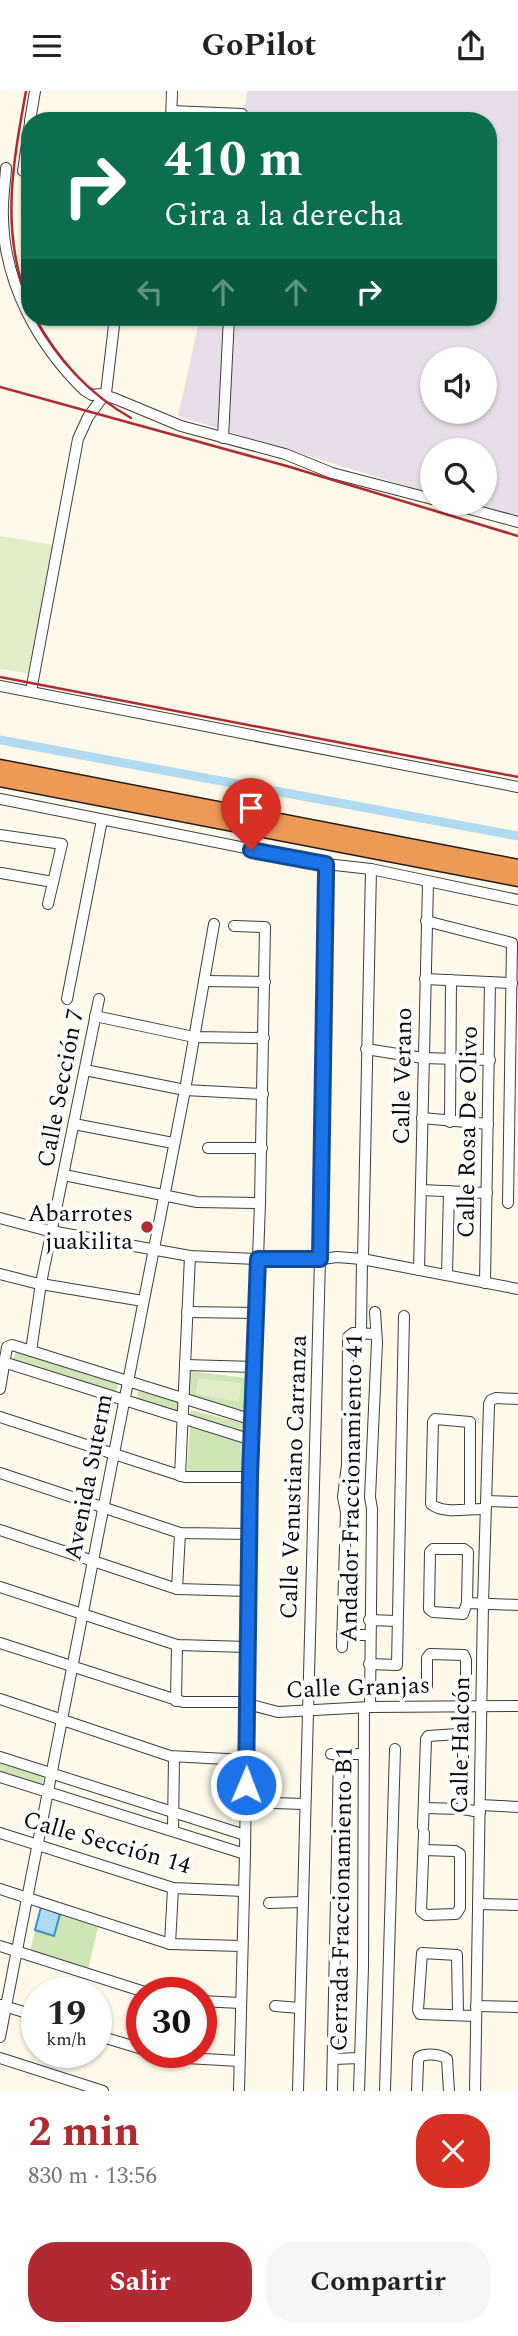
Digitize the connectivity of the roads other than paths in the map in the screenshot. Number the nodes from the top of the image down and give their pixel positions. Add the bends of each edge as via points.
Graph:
1 (35, 91) edge
2 (173, 91) edge
3 (32, 112) edge
4 (172, 112) edge
5 (3, 168) edge
6 (21, 170) edge
7 (21, 298) edge
8 (35, 326) edge
9 (114, 326) edge
10 (229, 326) edge
11 (104, 395) junction
12 (223, 438) junction
13 (420, 496) edge
14 (492, 515) edge
15 (518, 522) edge
16 (0, 686) edge
17 (31, 691) junction
18 (0, 767) edge
19 (0, 779) edge
20 (518, 787) edge
21 (0, 799) edge
22 (102, 820) junction
23 (0, 835) edge
24 (326, 864) junction
25 (518, 867) edge
26 (371, 869) junction
27 (1, 873) edge
28 (518, 879) edge
29 (53, 882) junction
30 (428, 882) junction
31 (518, 900) edge
32 (48, 904) dead end
33 (426, 921) junction
34 (214, 924) dead end
35 (234, 926) dead end
36 (425, 979) junction
37 (451, 980) junction
38 (204, 981) junction
39 (265, 982) junction
40 (490, 982) junction
41 (512, 983) junction
42 (67, 999) dead end
43 (99, 999) dead end
44 (95, 1016) junction
45 (194, 1037) junction
46 (264, 1038) junction
47 (366, 1049) junction
48 (423, 1058) junction
49 (450, 1059) junction
50 (490, 1060) junction
51 (85, 1070) junction
52 (185, 1090) junction
53 (263, 1094) junction
54 (422, 1118) junction
55 (450, 1122) junction
56 (74, 1124) junction
57 (488, 1124) junction
58 (173, 1143) junction
59 (208, 1148) dead end
60 (262, 1148) junction
61 (64, 1175) junction
62 (421, 1189) junction
63 (449, 1191) junction
64 (487, 1193) junction
65 (163, 1196) junction
66 (261, 1203) junction
67 (508, 1203) dead end
68 (0, 1218) edge
69 (52, 1230) junction
70 (152, 1249) junction
71 (190, 1256) junction
72 (258, 1259) junction
73 (320, 1259) junction
74 (363, 1259) junction
75 (419, 1270) junction
76 (0, 1274) edge
77 (447, 1275) junction
78 (41, 1283) junction
79 (485, 1283) junction
80 (518, 1289) edge
81 (144, 1301) junction
82 (187, 1312) junction
83 (375, 1312) dead end
84 (257, 1314) junction
85 (404, 1316) dead end
86 (361, 1333) junction
87 (375, 1334) junction
88 (31, 1351) junction
89 (2, 1361) edge
90 (185, 1365) junction
91 (255, 1367) junction
92 (128, 1383) junction
93 (0, 1389) edge
94 (183, 1399) junction
95 (518, 1399) edge
96 (124, 1401) junction
97 (0, 1417) edge
98 (182, 1417) junction
99 (253, 1420) junction
100 (252, 1440) junction
101 (114, 1454) junction
102 (0, 1473) edge
103 (180, 1476) junction
104 (250, 1476) junction
105 (518, 1502) edge
106 (486, 1505) junction
107 (103, 1507) junction
108 (470, 1508) junction
109 (0, 1530) edge
110 (180, 1533) junction
111 (249, 1534) junction
112 (93, 1561) junction
113 (0, 1587) edge
114 (177, 1589) junction
115 (249, 1591) junction
116 (467, 1603) junction
117 (483, 1604) junction
118 (518, 1605) edge
119 (82, 1614) junction
120 (369, 1621) junction
121 (397, 1621) junction
122 (342, 1635) junction
123 (369, 1635) junction
124 (0, 1643) edge
125 (177, 1645) junction
126 (248, 1647) junction
127 (342, 1647) dead end
128 (369, 1664) junction
129 (72, 1667) junction
130 (427, 1686) dead end
131 (0, 1699) edge
132 (176, 1701) junction
133 (247, 1703) junction
134 (466, 1705) junction
135 (481, 1705) junction
136 (518, 1706) edge
137 (367, 1707) junction
138 (307, 1710) junction
139 (62, 1719) junction
140 (396, 1749) dead end
141 (364, 1754) junction
142 (0, 1757) edge
143 (174, 1757) junction
144 (246, 1760) junction
145 (52, 1773) junction
146 (0, 1777) edge
147 (48, 1793) junction
148 (272, 1803) dead end
149 (304, 1804) junction
150 (518, 1807) edge
151 (424, 1808) junction
152 (463, 1809) junction
153 (480, 1809) junction
154 (173, 1812) junction
155 (173, 1830) junction
156 (0, 1833) edge
157 (246, 1835) junction
158 (38, 1845) junction
159 (424, 1850) junction
160 (245, 1854) junction
161 (173, 1888) junction
162 (0, 1889) edge
163 (244, 1891) junction
164 (27, 1897) junction
165 (302, 1902) junction
166 (269, 1903) dead end
167 (518, 1905) edge
168 (478, 1907) junction
169 (459, 1911) junction
170 (170, 1944) junction
171 (0, 1946) edge
172 (242, 1947) junction
173 (17, 1951) junction
174 (126, 1986) edge
175 (217, 2002) edge
176 (240, 2003) junction
177 (3, 2005) edge
178 (275, 2006) dead end
179 (518, 2007) edge
180 (300, 2008) junction
181 (21, 2011) edge
182 (476, 2011) junction
183 (458, 2014) junction
184 (0, 2037) edge
185 (0, 2058) edge
186 (360, 2058) junction
187 (217, 2059) edge
188 (333, 2059) junction
189 (239, 2061) junction
190 (103, 2091) edge
191 (239, 2091) edge
192 (298, 2091) edge
193 (332, 2091) edge
194 (359, 2091) edge
195 (385, 2091) edge
196 (417, 2091) edge
197 (449, 2091) edge
198 (475, 2091) edge

1 - 3 street
2 - 4 street
5 - 6 street
5 - 7 street via 4,234
8 - 11 street via 74,380 89,394
9 - 11 street
10 - 12 street
11 - 12 street
11 - 17 street via 78,439
12 - 13 street
14 - 15 street
16 - 17 street
17 - 20 street
18 - 25 highway
19 - 28 highway
21 - 22 street
22 - 24 street
22 - 42 street
23 - 29 street via 62,844
24 - 26 street
24 - 73 street, Calle Venustiano Carranza
26 - 30 street
26 - 47 street, Andador Fraccionamiento 41
27 - 29 street
29 - 32 street
30 - 31 street
30 - 33 street, Calle Verano
33 - 36 street, Calle Verano
33 - 41 street, Calle Rosa De Olivo via 512,943
34 - 38 street, Avenida Suterm
35 - 39 street via 265,927
36 - 37 street
36 - 48 street, Calle Verano
37 - 40 street
37 - 49 street
38 - 39 street
38 - 45 street, Avenida Suterm
39 - 46 street
40 - 41 street
40 - 50 street, Calle Rosa De Olivo
41 - 67 street, Calle Rosa De Olivo
43 - 44 street, Calle Sección 7
44 - 45 street
44 - 51 street, Calle Sección 7
45 - 46 street
45 - 52 street, Avenida Suterm
46 - 53 street
47 - 48 street
47 - 74 street, Andador Fraccionamiento 41
48 - 49 street
48 - 54 street, Calle Verano
49 - 50 street
49 - 55 street
50 - 57 street, Calle Rosa De Olivo
51 - 52 street
51 - 56 street, Calle Sección 7
52 - 53 street
52 - 58 street, Avenida Suterm
53 - 60 street
54 - 55 street
54 - 62 street, Calle Verano
55 - 57 street
56 - 58 street
56 - 61 street, Calle Sección 7
57 - 64 street, Calle Rosa De Olivo
58 - 65 street, Avenida Suterm
59 - 60 street
60 - 66 street
61 - 65 street
61 - 69 street, Calle Sección 7
62 - 63 street
62 - 75 street, Calle Verano
63 - 64 street
63 - 77 street
64 - 79 street, Calle Rosa De Olivo
65 - 66 street via 197,1202
65 - 70 street, Avenida Suterm
66 - 72 street
68 - 69 street
69 - 70 street
69 - 78 street, Calle Sección 7
70 - 71 street
70 - 81 street, Avenida Suterm
71 - 72 street
71 - 82 street
72 - 73 street
72 - 84 street
73 - 74 street
73 - 138 street, Calle Venustiano Carranza
74 - 75 street
74 - 86 street, Andador Fraccionamiento 41
75 - 77 street
76 - 78 street
77 - 79 street
78 - 81 street
78 - 88 street, Calle Sección 7
79 - 80 street
81 - 92 street, Avenida Suterm
82 - 84 street
82 - 90 street
83 - 87 street, Andador Fraccionamiento 41
84 - 91 street
85 - 121 street
86 - 87 street
86 - 122 street via 348,1337
87 - 120 street, Andador Fraccionamiento 41
88 - 89 street via 9,1345
88 - 92 street
89 - 93 street
89 - 96 street
90 - 91 street
90 - 94 street
91 - 99 street
92 - 94 street
92 - 96 street, Avenida Suterm
94 - 98 street
94 - 99 street
95 - 106 street, Calle Halcón via 496,1398 489,1404
96 - 98 street
96 - 101 street, Avenida Suterm
97 - 101 street
98 - 100 street
98 - 103 street
99 - 100 street
100 - 104 street
101 - 103 street
101 - 107 street, Avenida Suterm
102 - 107 street
103 - 104 street
104 - 111 street
105 - 106 street
106 - 108 street
106 - 117 street, Calle Halcón
107 - 110 street
107 - 112 street, Avenida Suterm
108 - 108 street via 463,1511 431,1504 435,1419 470,1422
109 - 112 street
110 - 111 street
110 - 114 street
111 - 115 street
112 - 114 street
112 - 119 street, Avenida Suterm
113 - 119 street
114 - 115 street
115 - 126 street
116 - 116 street via 467,1551 433,1549 430,1610 461,1614
116 - 117 street
117 - 118 street
117 - 135 street, Calle Halcón
119 - 125 street
119 - 129 street, Avenida Suterm
120 - 121 street
120 - 123 street, Andador Fraccionamiento 41
121 - 128 street via 397,1665
122 - 123 street
122 - 127 street
123 - 128 street, Andador Fraccionamiento 41
124 - 129 street, Calle Granjas
125 - 126 street
125 - 132 street
126 - 133 street
128 - 137 street, Andador Fraccionamiento 41
129 - 132 street, Calle Granjas
129 - 139 street, Avenida Suterm
130 - 134 street via 430,1654 462,1654 466,1660
131 - 139 street
132 - 133 street, Calle Granjas
133 - 138 street, Calle Granjas via 278,1712
133 - 144 street
134 - 135 street, Calle Granjas
134 - 137 street, Calle Granjas
135 - 136 street, Calle Granjas
135 - 153 street, Calle Halcón
137 - 138 street, Calle Granjas
137 - 141 street, Cerrada Fraccionamiento B1
138 - 149 street, Calle Venustiano Carranza
139 - 143 street
139 - 145 street, Avenida Suterm
140 - 195 street
141 - 186 street, Cerrada Fraccionamiento B1
141 - 188 street via 335,1754
142 - 145 street
143 - 144 street
143 - 154 street
144 - 157 street
145 - 147 street, Avenida Suterm
145 - 154 street
146 - 147 street
147 - 155 street
147 - 158 street, Avenida Suterm
148 - 149 street
149 - 165 street, Calle Venustiano Carranza
150 - 153 street
151 - 152 street
151 - 152 street via 427,1738 458,1734 463,1740
151 - 159 street
152 - 153 street
153 - 168 street, Calle Halcón
154 - 155 street
154 - 157 street
155 - 160 street
156 - 158 street, Calle Sección 14
157 - 160 street
158 - 161 street, Calle Sección 14
158 - 164 street, Avenida Suterm
159 - 169 street via 458,1853
159 - 169 street via 421,1911 453,1915
160 - 163 street
161 - 163 street, Calle Sección 14
161 - 170 street
162 - 164 street
163 - 172 street
164 - 170 street
164 - 173 street, Avenida Suterm
165 - 166 street
165 - 180 street, Calle Venustiano Carranza
167 - 168 street
168 - 169 street
168 - 182 street, Calle Halcón
170 - 172 street
171 - 173 street
172 - 176 street
173 - 174 street
173 - 177 street, Avenida Suterm
175 - 176 street
176 - 189 street
177 - 181 street
177 - 184 street, Avenida Suterm
178 - 180 street
179 - 182 street
180 - 192 street, Calle Venustiano Carranza
182 - 183 street
182 - 198 street, Calle Halcón
183 - 183 street via 419,2012 422,1953 457,1955
185 - 190 street
186 - 188 street
186 - 194 street, Cerrada Fraccionamiento B1
187 - 189 street
188 - 193 street
189 - 191 street
196 - 197 street via 418,2062 424,2055 447,2059

